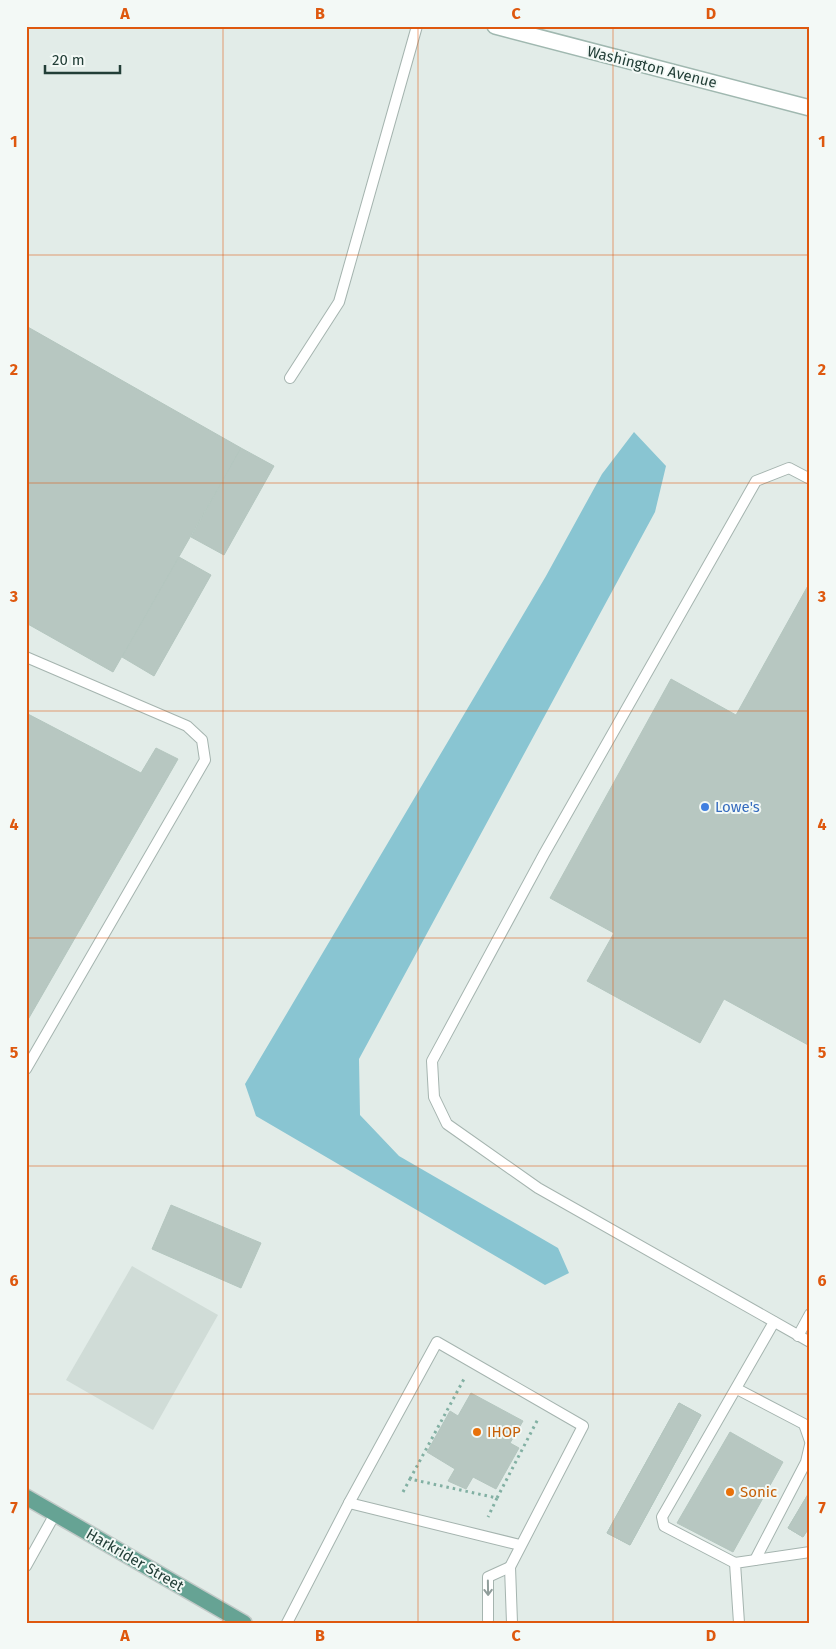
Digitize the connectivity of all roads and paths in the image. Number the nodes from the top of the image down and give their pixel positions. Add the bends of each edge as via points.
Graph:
1 (418, 26) edge
2 (495, 26) edge
3 (810, 108) edge
4 (290, 378) dead end
5 (810, 479) edge
6 (26, 657) edge
7 (26, 1069) edge
8 (810, 1314) edge
9 (774, 1322) junction
10 (798, 1336) junction
11 (810, 1342) edge
12 (473, 1363) junction
13 (737, 1389) junction
14 (546, 1405) junction
15 (810, 1441) edge
16 (810, 1445) edge
17 (410, 1479) junction
18 (403, 1492) dead end
19 (26, 1497) edge
20 (497, 1498) junction
21 (349, 1503) junction
22 (55, 1514) junction
23 (488, 1517) dead end
24 (520, 1545) junction
25 (810, 1552) edge
26 (755, 1560) junction
27 (734, 1563) junction
28 (26, 1566) edge
29 (510, 1567) junction
30 (244, 1623) edge
31 (287, 1623) edge
32 (488, 1623) edge
33 (512, 1623) edge
34 (739, 1623) edge

1 - 4 lane via 339,302
2 - 3 street, Washington Avenue
5 - 9 lane via 788,468 756,481 544,854 432,1060 434,1097 447,1124 538,1188
6 - 7 lane via 187,726 202,740 205,760
8 - 10 lane
9 - 10 lane
9 - 13 lane
10 - 11 lane
12 - 14 lane
12 - 17 path
12 - 21 lane via 437,1342
13 - 15 lane via 804,1424
13 - 27 lane via 662,1517 664,1526
14 - 20 path
14 - 24 lane via 583,1426
16 - 26 lane via 806,1462
17 - 18 path
17 - 20 path
19 - 22 main road, Harkrider Street
20 - 23 path
21 - 24 lane
21 - 31 lane
22 - 28 lane
22 - 30 main road, Harkrider Street
24 - 29 lane
25 - 26 lane
26 - 27 lane
27 - 34 lane
29 -> 32 lane via 488,1577
29 - 33 lane

